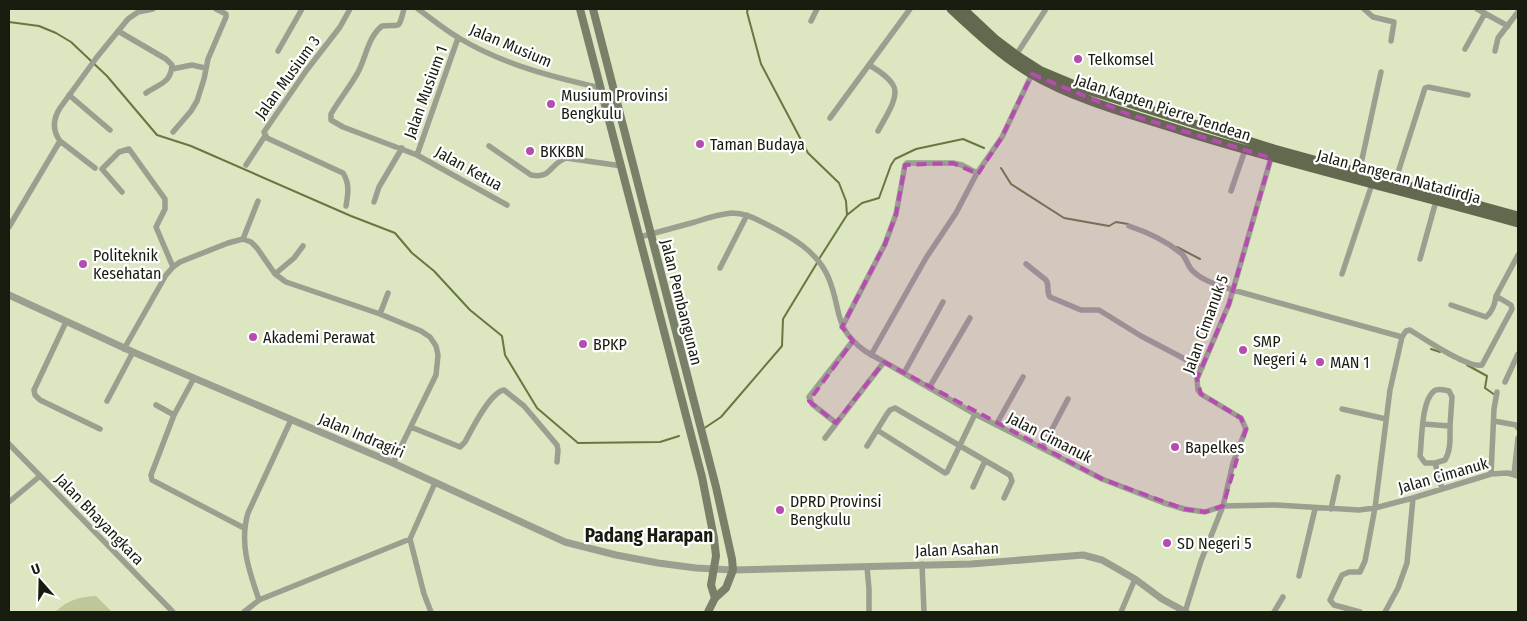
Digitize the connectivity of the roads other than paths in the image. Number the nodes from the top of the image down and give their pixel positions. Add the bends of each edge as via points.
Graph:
1 (153, 9) edge
2 (216, 9) edge
3 (302, 9) edge
4 (350, 9) edge
5 (404, 9) edge
6 (418, 9) edge
7 (580, 9) edge
8 (593, 9) edge
9 (817, 9) edge
10 (910, 9) edge
11 (951, 9) edge
12 (963, 9) edge
13 (1046, 9) edge
14 (1364, 9) edge
15 (1477, 9) edge
16 (1518, 12) edge
17 (1485, 14) junction
18 (810, 20) dead end
19 (1508, 26) junction
20 (118, 31) junction
21 (458, 38) junction
22 (1391, 41) dead end
23 (1465, 49) dead end
24 (278, 51) dead end
25 (1495, 51) dead end
26 (1016, 55) junction
27 (869, 65) junction
28 (205, 68) junction
29 (172, 69) junction
30 (1381, 72) dead end
31 (1032, 74) junction
32 (601, 88) junction
33 (614, 90) junction
34 (146, 94) dead end
35 (69, 95) junction
36 (1468, 95) dead end
37 (830, 118) dead end
38 (1184, 120) junction
39 (110, 130) dead end
40 (1181, 130) junction
41 (878, 131) dead end
42 (173, 132) dead end
43 (265, 136) junction
44 (60, 141) junction
45 (488, 146) dead end
46 (402, 148) junction
47 (1245, 150) junction
48 (1272, 153) junction
49 (417, 155) junction
50 (246, 165) dead end
51 (622, 166) junction
52 (95, 168) dead end
53 (977, 173) junction
54 (1358, 173) junction
55 (1373, 181) junction
56 (1395, 182) junction
57 (1231, 191) dead end
58 (122, 192) dead end
59 (258, 201) dead end
60 (1436, 201) junction
61 (374, 202) dead end
62 (507, 205) dead end
63 (346, 206) dead end
64 (747, 215) junction
65 (1518, 216) edge
66 (1518, 223) edge
67 (9, 226) edge
68 (1129, 226) dead end
69 (650, 234) junction
70 (640, 237) junction
71 (243, 239) junction
72 (303, 246) dead end
73 (1518, 255) edge
74 (1420, 259) dead end
75 (1026, 264) dead end
76 (173, 267) junction
77 (720, 268) dead end
78 (275, 274) junction
79 (1342, 274) dead end
80 (1233, 290) junction
81 (388, 293) dead end
82 (9, 294) edge
83 (1496, 296) junction
84 (943, 302) dead end
85 (1451, 305) dead end
86 (380, 314) junction
87 (970, 318) dead end
88 (66, 322) junction
89 (842, 326) junction
90 (1402, 337) junction
91 (852, 342) junction
92 (124, 348) junction
93 (132, 352) junction
94 (1518, 354) edge
95 (871, 355) junction
96 (884, 362) junction
97 (1202, 368) junction
98 (904, 373) junction
99 (1023, 377) dead end
100 (194, 378) junction
101 (1505, 382) dead end
102 (688, 383) junction
103 (679, 386) junction
104 (928, 388) junction
105 (1497, 392) dead end
106 (1068, 399) dead end
107 (107, 401) dead end
108 (156, 405) dead end
109 (1342, 409) dead end
110 (975, 414) junction
111 (174, 415) junction
112 (1386, 419) junction
113 (291, 420) junction
114 (1494, 421) junction
115 (836, 423) junction
116 (1423, 424) junction
117 (996, 425) junction
118 (1450, 426) junction
119 (411, 427) junction
120 (1518, 428) edge
121 (100, 429) dead end
122 (877, 430) junction
123 (825, 438) dead end
124 (1518, 438) edge
125 (9, 444) edge
126 (867, 446) dead end
127 (960, 447) junction
128 (1042, 448) junction
129 (985, 461) junction
130 (557, 462) dead end
131 (393, 463) junction
132 (1435, 463) junction
133 (1491, 474) junction
134 (1516, 475) edge
135 (40, 476) junction
136 (1338, 477) dead end
137 (435, 482) junction
138 (973, 487) dead end
139 (1442, 489) junction
140 (1004, 498) dead end
141 (1413, 498) junction
142 (9, 502) edge
143 (1223, 506) junction
144 (1375, 508) junction
145 (1315, 509) junction
146 (1331, 509) junction
147 (244, 528) junction
148 (410, 539) junction
149 (922, 564) junction
150 (866, 567) junction
151 (714, 570) junction
152 (732, 570) junction
153 (1299, 576) dead end
154 (1135, 579) junction
155 (1283, 597) dead end
156 (715, 598) junction
157 (259, 600) junction
158 (172, 612) edge
159 (244, 612) edge
160 (431, 612) edge
161 (708, 612) edge
162 (869, 612) edge
163 (924, 612) edge
164 (1121, 612) edge
165 (1185, 612) edge
166 (1274, 612) edge
167 (1360, 612) edge
168 (1385, 612) edge

1 - 20 street via 132,16
2 - 28 street via 226,17
3 - 24 street
4 - 43 street, Jalan Musium 3 via 265,129
5 - 46 street, Jalan Ketua via 396,27 382,26 377,30 357,74 330,117 336,124
6 - 21 street, Jalan Musium
7 - 32 main road, Jalan Pembangunan
8 - 33 main road, Jalan Pembangunan
9 - 18 street
10 - 27 street
11 - 31 main road, Jalan Kapten Pierre Tendean via 1012,62
12 - 26 main road, Jalan Kapten Pierre Tendean
13 - 26 street
14 - 22 street via 1373,17 1394,22
15 - 17 street
16 - 19 street
17 - 19 street
17 - 23 street
19 - 25 street via 1498,38
20 - 29 street via 166,60
20 - 35 street
21 - 32 street, Jalan Musium via 513,63
21 - 49 street, Jalan Musium 1
26 - 38 main road, Jalan Kapten Pierre Tendean via 1041,71 1084,89
27 - 37 street
27 - 41 street via 892,83 896,93
28 - 29 street via 192,65
28 - 42 street via 197,101
29 - 34 street via 164,84
30 - 54 street
31 - 40 main road, Jalan Kapten Pierre Tendean via 1074,94
31 - 53 street via 1002,137
32 - 33 main road
32 - 51 main road, Jalan Pembangunan
33 - 69 main road, Jalan Pembangunan
35 - 39 street
35 - 44 street via 56,116 54,126
36 - 56 street via 1425,88
38 - 40 main road
38 - 48 main road, Jalan Kapten Pierre Tendean
40 - 47 main road, Jalan Kapten Pierre Tendean
43 - 50 street
43 - 63 street, Jalan Musium 3 via 343,173 348,184
44 - 52 street
44 - 67 street
45 - 51 street via 531,175 548,174 566,158
46 - 49 street, Jalan Ketua
46 - 61 street
47 - 48 main road, Jalan Kapten Pierre Tendean
47 - 57 street
48 - 54 main road, Jalan Pangeran Natadirdja
48 - 55 main road, Jalan Pangeran Natadirdja
48 - 80 street, Jalan Cimanuk 5
49 - 62 street, Jalan Ketua
51 - 70 main road, Jalan Pembangunan
53 - 89 street via 953,163 905,165 896,214
53 - 95 street
54 - 55 main road, Jalan Pangeran Natadirdja
55 - 56 main road, Jalan Pangeran Natadirdja
55 - 60 main road, Jalan Pangeran Natadirdja
55 - 79 street
56 - 65 main road, Jalan Pangeran Natadirdja
58 - 76 street via 102,169 120,152 129,149 165,199 165,209 156,228
59 - 71 street
60 - 66 main road, Jalan Pangeran Natadirdja
60 - 74 street
64 - 69 street, Jalan Cimanuk via 717,215
64 - 77 street
64 - 89 street, Jalan Cimanuk via 792,238 813,256 830,280
68 - 80 street via 1180,252 1198,275
69 - 70 street, Jalan Cimanuk
69 - 102 main road, Jalan Pembangunan
70 - 103 main road, Jalan Pembangunan
71 - 76 street
71 - 78 street via 257,248
72 - 78 street
73 - 83 street
75 - 97 street via 1046,280 1050,297 1081,310 1099,310
76 - 92 street
78 - 86 street via 286,282
80 - 90 street
80 - 97 street, Jalan Cimanuk 5
81 - 86 street
82 - 88 street, Jalan Indragiri
83 - 85 street via 1495,304 1486,317
83 - 90 street via 1512,309 1482,366 1452,355 1410,330
84 - 98 street
86 - 119 street via 421,331 436,346 436,375
87 - 104 street
88 - 92 street, Jalan Indragiri
88 - 121 street via 34,390 35,395
89 - 91 street, Jalan Cimanuk
90 - 112 street
91 - 95 street, Jalan Cimanuk
91 - 115 street via 809,397 812,404
92 - 93 street, Jalan Indragiri
93 - 100 street, Jalan Indragiri
93 - 107 street
94 - 101 street
95 - 96 street, Jalan Cimanuk
96 - 98 street, Jalan Cimanuk
96 - 115 street
97 - 143 street, Jalan Cimanuk 5 via 1198,390 1241,418 1246,429 1233,463
98 - 104 street, Jalan Cimanuk
99 - 117 street
100 - 111 street
100 - 113 street, Jalan Indragiri
102 - 103 main road
102 - 152 main road, Jalan Pembangunan via 716,487
103 - 151 main road, Jalan Pembangunan via 712,528 716,556
104 - 110 street, Jalan Cimanuk
105 - 114 street
106 - 128 street
108 - 111 street
109 - 112 street
110 - 117 street, Jalan Cimanuk
110 - 127 street
111 - 147 street via 151,475 152,480
112 - 144 street
113 - 131 street, Jalan Indragiri
113 - 147 street
114 - 120 street
114 - 133 street
115 - 123 street
116 - 118 street
116 - 118 street via 1429,398 1434,390 1443,389 1452,397
116 - 132 street via 1420,456 1425,462
117 - 128 street, Jalan Cimanuk
118 - 132 street via 1447,456
119 - 130 street via 460,447 488,404 504,390 524,406 557,445
119 - 131 street
122 - 126 street
122 - 127 street via 890,410 895,408
122 - 127 street via 943,473 947,472
124 - 134 street
125 - 135 street, Jalan Bhayangkara
127 - 129 street
128 - 143 street, Jalan Cimanuk via 1102,479 1164,503 1205,512
129 - 138 street
129 - 140 street via 1012,477
131 - 137 street, Jalan Indragiri
132 - 139 street
133 - 134 street, Jalan Cimanuk
133 - 139 street, Jalan Cimanuk
135 - 142 street
135 - 158 street, Jalan Bhayangkara
136 - 146 street
137 - 148 street
137 - 151 street, Jalan Indragiri via 565,542 650,562
139 - 141 street, Jalan Cimanuk
141 - 144 street, Jalan Cimanuk
141 - 168 street via 1407,563
143 - 145 street, Jalan Cimanuk via 1276,505
143 - 165 street
144 - 146 street, Jalan Cimanuk
144 - 167 street via 1362,569 1342,575 1330,600 1334,605
145 - 146 street, Jalan Cimanuk
145 - 153 street
147 - 157 street via 244,550
148 - 157 street
148 - 160 street
149 - 150 street, Jalan Asahan
149 - 154 street, Jalan Asahan via 1083,556 1102,560
149 - 163 street
150 - 152 street, Jalan Asahan
150 - 162 street
151 - 152 street, Jalan Asahan
151 - 156 main road, Jalan Pembangunan via 711,585
152 - 156 main road via 726,588
154 - 164 street
154 - 165 street, Jalan Asahan
155 - 166 street
156 - 161 main road
157 - 159 street

